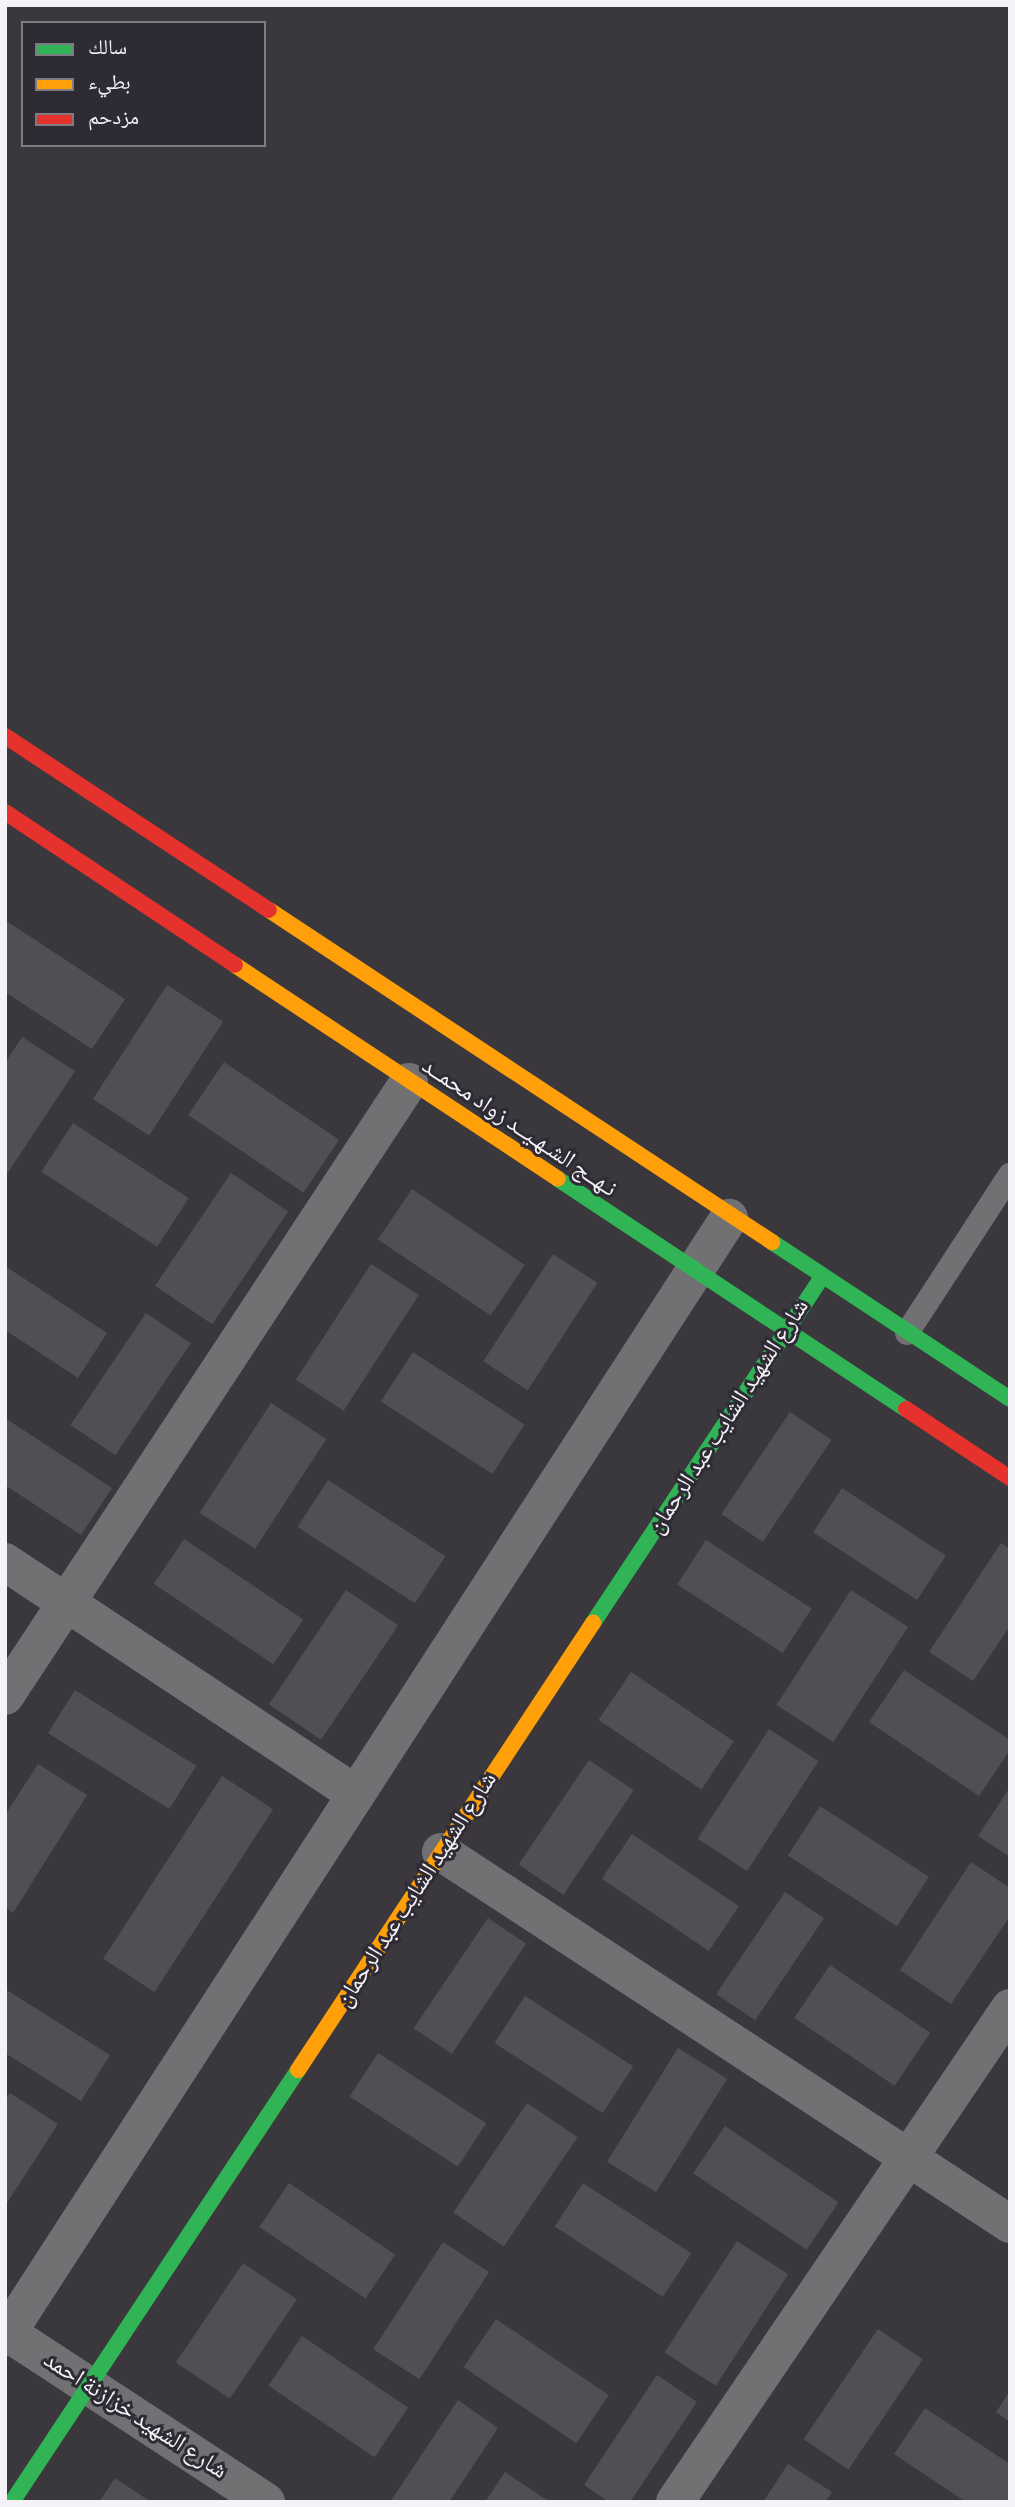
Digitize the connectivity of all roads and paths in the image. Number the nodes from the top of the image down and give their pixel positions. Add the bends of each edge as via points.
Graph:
1 (5, 736) edge
2 (5, 813) edge
3 (410, 1082) junction
4 (1010, 1175) edge
5 (729, 1218) junction
6 (694, 1272) junction
7 (821, 1278) junction
8 (786, 1331) junction
9 (907, 1333) junction
10 (1010, 1399) edge
11 (1010, 1478) edge
12 (5, 1562) edge
13 (67, 1603) junction
14 (5, 1696) edge
15 (356, 1794) junction
16 (441, 1852) junction
17 (1010, 2008) edge
18 (908, 2158) junction
19 (1010, 2224) edge
20 (6, 2333) edge
21 (89, 2386) junction
22 (12, 2502) edge
23 (266, 2502) edge
24 (676, 2502) edge

1 - 5 main road, نـهــج الشـهـيــد زواد محمــد
2 - 3 main road, نـهــج الشـهـيــد زواد محمــد
3 - 6 main road, نـهــج الشـهـيــد زواد محمــد
3 - 13 street
4 - 9 lane
5 - 6 street
5 - 7 main road, نـهــج الشـهـيــد زواد محمــد
6 - 8 main road, نـهــج الشـهـيــد زواد محمــد
6 - 15 street
7 - 8 main road, شارع الشهيد الشايب عبد الرحمان
7 - 9 main road, نـهــج الشـهـيــد زواد محمــد
8 - 11 main road, نـهــج الشـهـيــد زواد محمــد
8 - 16 main road, شارع الشهيد الشايب عبد الرحمان
9 - 10 main road, نـهــج الشـهـيــد زواد محمــد
12 - 13 street
13 - 14 street
13 - 15 street
15 - 20 street
16 - 18 street
16 - 21 main road, شارع الشهيد الشايب عبد الرحمان
17 - 18 street
18 - 19 street
18 - 24 street
20 - 21 street, شارع الشهيد خزازنة احمد
21 - 22 main road, شارع الشهيد الشايب عبد الرحمان
21 - 23 street, شارع الشهيد خزازنة احمد

